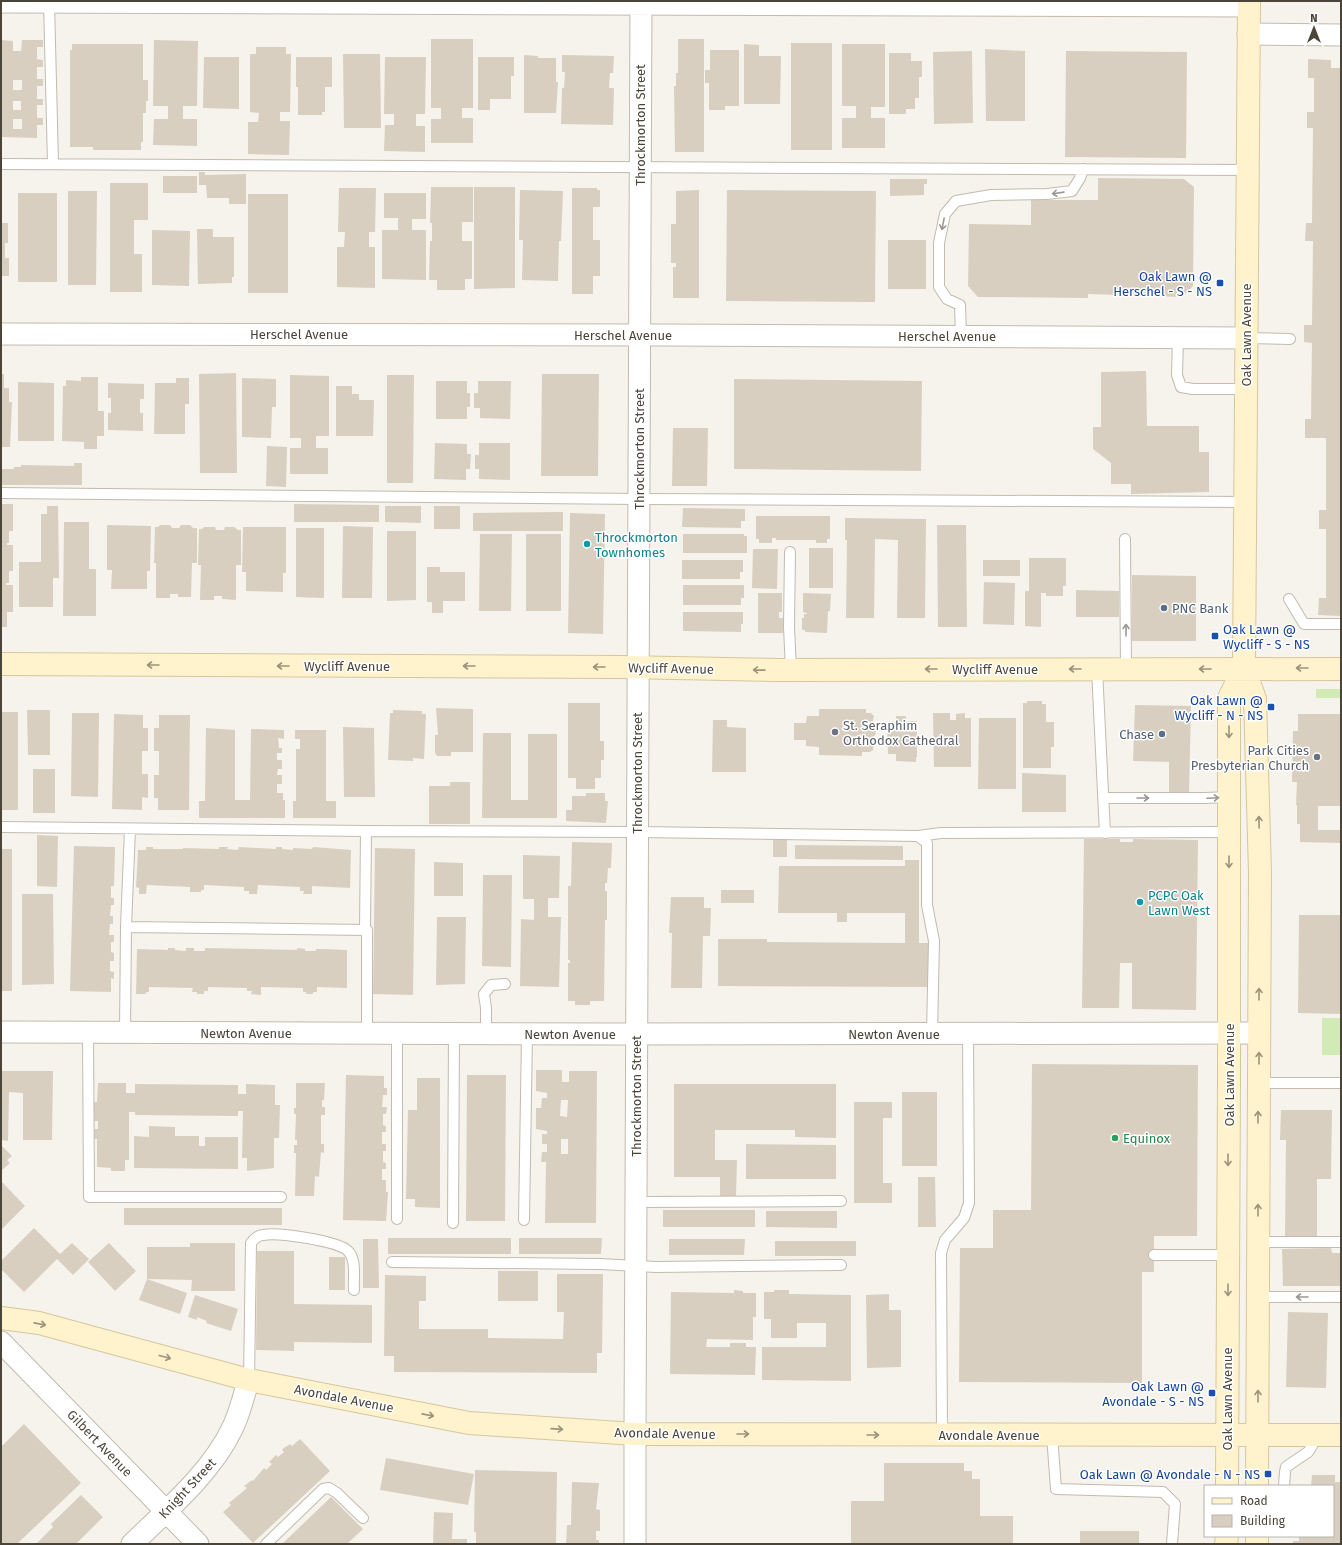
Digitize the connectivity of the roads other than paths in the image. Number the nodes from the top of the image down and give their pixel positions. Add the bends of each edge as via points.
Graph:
1 (1, 2) edge
2 (49, 2) edge
3 (641, 2) edge
4 (919, 3) edge
5 (953, 3) edge
6 (1046, 3) edge
7 (1248, 4) edge
8 (1248, 34) junction
9 (1341, 35) edge
10 (1, 164) edge
11 (53, 164) junction
12 (640, 168) junction
13 (1083, 169) junction
14 (1247, 170) junction
15 (1, 334) edge
16 (639, 335) junction
17 (961, 336) junction
18 (1178, 338) junction
19 (1246, 338) junction
20 (1290, 339) dead end
21 (1246, 389) junction
22 (1, 493) edge
23 (639, 499) junction
24 (1245, 502) junction
25 (1125, 539) dead end
26 (790, 552) dead end
27 (1289, 599) dead end
28 (1341, 624) edge
29 (1, 664) edge
30 (638, 667) junction
31 (1244, 668) junction
32 (1097, 669) junction
33 (1126, 669) junction
34 (1341, 669) edge
35 (792, 670) junction
36 (1229, 797) junction
37 (1104, 798) junction
38 (1, 827) edge
39 (130, 830) junction
40 (366, 831) junction
41 (637, 832) junction
42 (1229, 832) junction
43 (1105, 833) junction
44 (918, 836) junction
45 (126, 927) junction
46 (364, 930) junction
47 (505, 984) dead end
48 (1, 1032) edge
49 (88, 1032) junction
50 (125, 1032) junction
51 (367, 1033) junction
52 (397, 1033) junction
53 (454, 1033) junction
54 (1229, 1033) junction
55 (1259, 1033) junction
56 (486, 1034) junction
57 (527, 1034) junction
58 (636, 1034) junction
59 (932, 1034) junction
60 (968, 1034) junction
61 (1229, 1083) junction
62 (1259, 1083) junction
63 (1341, 1083) edge
64 (281, 1197) dead end
65 (841, 1201) dead end
66 (636, 1202) junction
67 (397, 1218) dead end
68 (524, 1220) dead end
69 (453, 1223) dead end
70 (1258, 1242) junction
71 (1341, 1242) edge
72 (1154, 1255) dead end
73 (1228, 1255) junction
74 (392, 1262) dead end
75 (841, 1265) dead end
76 (635, 1266) junction
77 (354, 1290) dead end
78 (1258, 1298) junction
79 (1341, 1298) edge
80 (1, 1318) edge
81 (1, 1342) edge
82 (249, 1380) junction
83 (634, 1434) junction
84 (942, 1435) junction
85 (1052, 1435) junction
86 (1227, 1435) junction
87 (1258, 1435) junction
88 (1312, 1435) junction
89 (1341, 1435) edge
90 (1227, 1485) edge
91 (1257, 1485) edge
92 (1284, 1485) edge
93 (166, 1511) junction
94 (362, 1518) dead end
95 (132, 1544) edge
96 (198, 1544) edge
97 (266, 1544) edge
98 (635, 1544) edge
99 (1172, 1544) edge

1 - 2 street
2 - 3 street
2 - 11 lane
3 - 4 street
3 - 12 street, Throckmorton Street
4 - 5 street
5 - 6 street
6 - 7 street
7 - 8 main road, Oak Lawn Avenue
8 - 9 street
8 - 14 main road, Oak Lawn Avenue
10 - 11 lane
11 - 12 lane
12 - 13 lane
12 - 16 street, Throckmorton Street
13 - 14 lane
13 -> 17 lane via 1072,191 991,195 956,201 945,214 939,242 939,286 947,300 960,305
14 - 19 main road, Oak Lawn Avenue
15 - 16 street, Herschel Avenue
16 - 17 street, Herschel Avenue
16 - 23 street, Throckmorton Street
17 - 18 street, Herschel Avenue
18 - 19 street, Herschel Avenue
18 - 21 lane via 1177,375 1181,387
19 - 20 lane
19 - 21 main road, Oak Lawn Avenue
21 - 24 main road, Oak Lawn Avenue
22 - 23 lane
23 - 24 lane
23 - 30 street, Throckmorton Street
24 - 31 main road, Oak Lawn Avenue
33 -> 25 lane
26 - 35 lane via 789,627
27 - 28 lane via 1304,624
30 -> 29 main road, Wycliff Avenue
35 -> 30 main road, Wycliff Avenue
30 - 41 street, Throckmorton Street
31 -> 33 main road, Wycliff Avenue
34 -> 31 main road, Wycliff Avenue
31 -> 36 main road, Oak Lawn Avenue via 1228,698
55 -> 31 main road, Oak Lawn Avenue via 1260,873 1255,698
32 - 33 main road, Wycliff Avenue
32 -> 35 main road, Wycliff Avenue
32 - 37 lane
37 -> 36 lane
36 - 42 main road, Oak Lawn Avenue
37 - 43 lane
38 - 39 lane
39 - 40 lane
39 - 45 lane
40 - 41 lane
40 - 46 lane
41 - 44 lane
41 - 58 street, Throckmorton Street
42 - 43 lane
42 -> 54 main road, Oak Lawn Avenue
43 - 44 lane
44 - 59 lane via 927,843 927,905 934,941
45 - 46 lane
45 - 50 lane
46 - 51 lane via 367,930
47 - 56 lane via 491,985 484,994
48 - 49 street, Newton Avenue
49 - 50 street, Newton Avenue
49 - 64 lane via 89,1197
50 - 51 street, Newton Avenue
51 - 52 street, Newton Avenue
52 - 53 street, Newton Avenue
52 - 67 lane
53 - 56 street, Newton Avenue
53 - 69 lane
54 - 55 street, Newton Avenue
54 - 60 street, Newton Avenue
54 - 61 main road, Oak Lawn Avenue
62 -> 55 main road, Oak Lawn Avenue
56 - 57 street, Newton Avenue
57 - 58 street, Newton Avenue
57 - 68 lane
58 - 59 street, Newton Avenue
58 - 66 street, Throckmorton Street
59 - 60 street, Newton Avenue
60 - 84 lane via 969,1202 964,1218 945,1240 941,1253
61 - 62 main road
61 -> 73 main road, Oak Lawn Avenue
62 - 63 lane
70 -> 62 main road, Oak Lawn Avenue
65 - 66 lane
66 - 76 street, Throckmorton Street
70 - 71 lane
70 - 78 main road, Oak Lawn Avenue
72 - 73 lane
73 -> 86 main road, Oak Lawn Avenue
74 - 76 lane
75 - 76 lane
76 - 83 street, Throckmorton Street
77 - 82 lane via 353,1259 348,1250 306,1238 263,1234 255,1238 251,1244
79 -> 78 lane
87 -> 78 main road, Oak Lawn Avenue
80 -> 82 main road, Avondale Avenue via 39,1323
81 - 93 street, Gilbert Avenue
82 -> 83 main road, Avondale Avenue via 469,1423
82 - 93 street, Knight Street via 233,1428 223,1446 210,1466
83 -> 84 main road, Avondale Avenue
83 - 98 street, Throckmorton Street
84 - 85 main road, Avondale Avenue
85 - 86 main road, Avondale Avenue
85 - 99 lane via 1056,1489 1163,1492 1174,1504
86 - 87 main road, Avondale Avenue
86 - 90 main road, Oak Lawn Avenue
87 - 88 main road, Avondale Avenue
87 - 91 main road, Oak Lawn Avenue
88 - 89 main road, Avondale Avenue
88 - 92 lane via 1312,1446 1308,1452 1286,1467
93 - 95 street, Knight Street
93 - 96 street, Gilbert Avenue
94 - 97 lane via 337,1493 329,1488 323,1489

